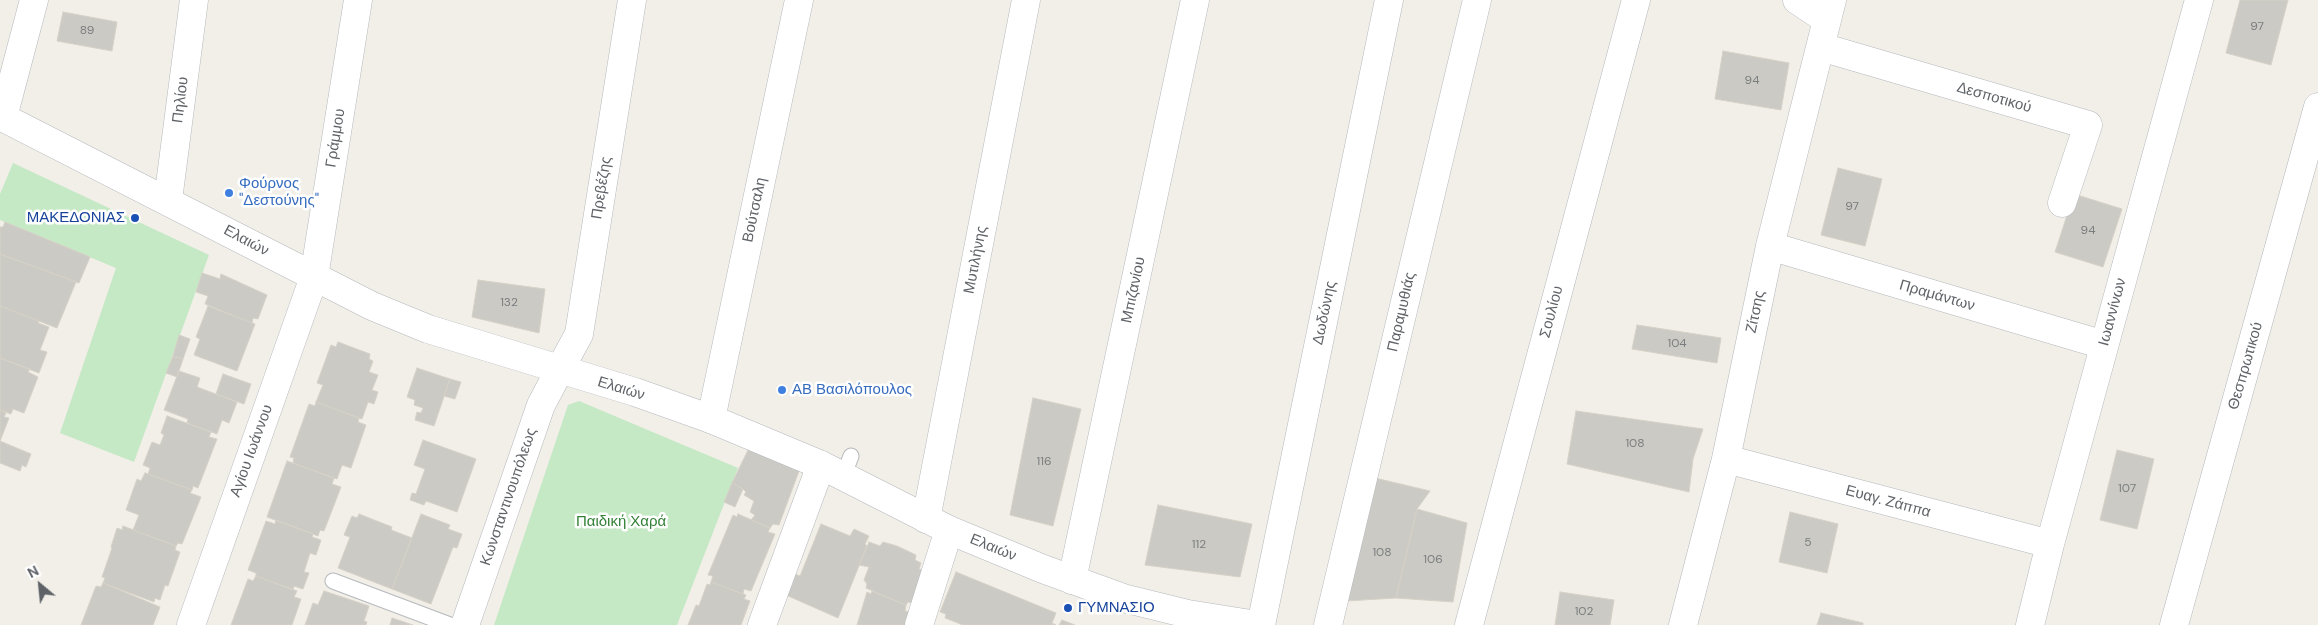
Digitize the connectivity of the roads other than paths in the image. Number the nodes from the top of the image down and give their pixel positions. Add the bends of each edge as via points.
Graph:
1 (34, 0) edge
2 (194, 0) edge
3 (358, 0) edge
4 (632, 0) edge
5 (799, 0) edge
6 (1026, 0) edge
7 (1195, 0) edge
8 (1389, 0) edge
9 (1477, 0) edge
10 (1636, 0) edge
11 (1797, 0) edge
12 (2199, 0) edge
13 (1830, 10) edge
14 (1821, 47) junction
15 (2318, 107) edge
16 (1, 119) edge
17 (168, 200) junction
18 (2062, 203) dead end
19 (1770, 246) junction
20 (314, 277) junction
21 (2104, 345) junction
22 (559, 371) junction
23 (711, 419) junction
24 (1726, 459) junction
25 (838, 466) junction
26 (938, 525) junction
27 (2050, 544) junction
28 (1072, 580) junction
29 (333, 581) dead end
30 (1186, 620) edge
31 (191, 625) edge
32 (450, 625) edge
33 (465, 625) edge
34 (762, 625) edge
35 (919, 625) edge
36 (1257, 625) edge
37 (1261, 625) edge
38 (1328, 625) edge
39 (1469, 625) edge
40 (1683, 625) edge
41 (2030, 625) edge
42 (2174, 625) edge

1 - 16 street
2 - 17 street, Πηλίου
3 - 20 street, Γράμμου
4 - 22 street, Πρεβέζης via 579,334
5 - 23 street, Βούτσαλη
6 - 26 street, Μυτιλήνης
7 - 28 street, Μπιζανίου
8 - 37 street, Δωδώνης
9 - 38 street, Παραμυθιάς
10 - 39 street, Σουλίου
11 - 13 street
12 - 21 street, Ιωαννίνων
13 - 14 street, Ζίτσης
14 - 18 street, Δεσποτικού via 2088,126
14 - 19 street, Ζίτσης
15 - 42 street, Θεσπρωτικού
16 - 17 street, Ελαιών
17 - 20 street, Ελαιών
19 - 21 street, Πραμάντων
19 - 24 street, Ζίτσης
20 - 22 street, Ελαιών via 428,330
20 - 31 street, Αγίου Ιωάννου
21 - 27 street, Ιωαννίνων
22 - 23 street, Ελαιών via 635,392
22 - 33 street, Κωνσταντινουπόλεως via 540,404
23 - 25 street, Ελαιών
24 - 27 street, Ευαγ. Ζάππα
24 - 40 street, Ζίτσης
25 - 26 street, Ελαιών
25 - 34 street
26 - 28 street, Ελαιών
26 - 35 street, Μυτιλήνης
27 - 41 street, Ιωαννίνων
28 - 30 street, Ελαιών
29 - 32 lane
30 - 36 street, Ελαιών

